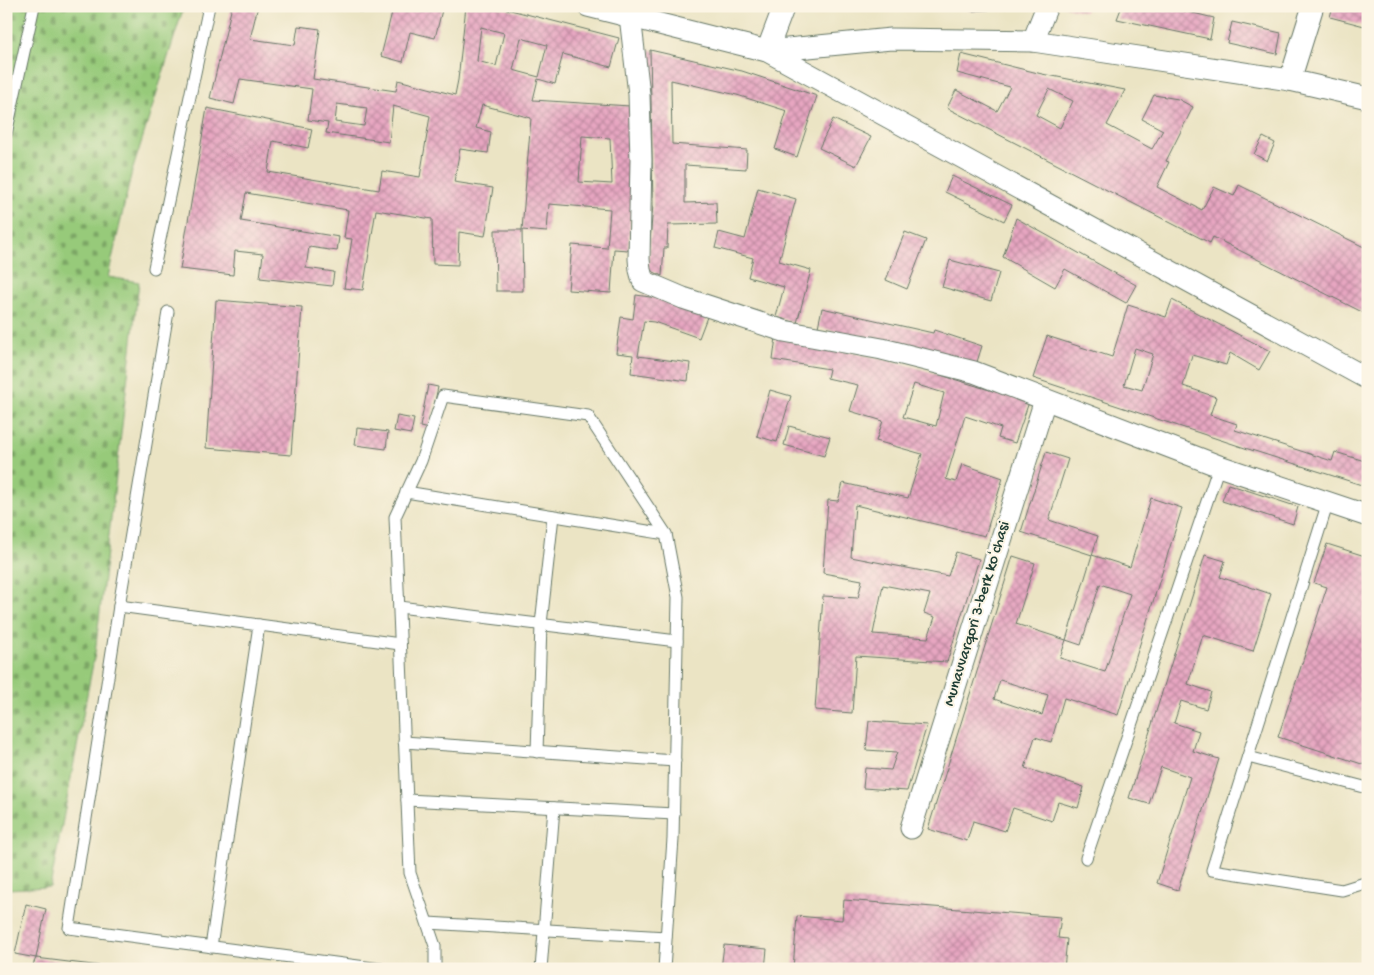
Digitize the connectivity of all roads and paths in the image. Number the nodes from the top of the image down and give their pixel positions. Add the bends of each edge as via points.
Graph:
1 (34, 6) edge
2 (209, 6) edge
3 (588, 6) edge
4 (784, 6) edge
5 (1047, 6) edge
6 (1313, 6) edge
7 (630, 16) junction
8 (1033, 41) junction
9 (767, 51) junction
10 (1290, 80) junction
11 (1368, 98) edge
12 (6, 134) edge
13 (154, 268) dead end
14 (168, 312) dead end
15 (1368, 379) edge
16 (1045, 400) junction
17 (1219, 466) junction
18 (406, 492) junction
19 (1328, 502) junction
20 (553, 516) junction
21 (1368, 516) edge
22 (666, 534) junction
23 (119, 606) junction
24 (399, 607) junction
25 (542, 624) junction
26 (259, 625) junction
27 (677, 641) junction
28 (400, 644) junction
29 (404, 742) junction
30 (537, 752) junction
31 (1248, 757) junction
32 (675, 762) junction
33 (1368, 788) edge
34 (407, 800) junction
35 (554, 808) junction
36 (674, 814) junction
37 (911, 828) dead end
38 (1086, 858) dead end
39 (1368, 882) edge
40 (428, 924) junction
41 (544, 930) junction
42 (666, 937) junction
43 (211, 947) junction
44 (381, 969) edge
45 (435, 969) edge
46 (541, 969) edge
47 (664, 969) edge

1 - 12 lane
2 - 13 lane
3 - 7 street
4 - 9 street
5 - 8 street
6 - 10 street
7 - 9 street
7 - 16 street via 639,94 639,259 643,281 683,298 784,331 882,349 974,372
8 - 9 street via 891,39
8 - 10 street
9 - 15 street
10 - 11 street
14 - 23 lane
16 - 17 street
16 - 37 street, Munavvarqori 3-berk koʻchasi
17 - 19 street
17 - 38 lane
18 - 20 lane
18 - 22 lane via 421,461 443,396 588,416
18 - 24 lane via 395,517
19 - 21 street
19 - 31 lane
20 - 22 lane
20 - 25 lane
22 - 27 lane via 678,597
23 - 26 lane
23 - 43 lane via 69,928
24 - 25 lane
24 - 28 lane
25 - 27 lane
25 - 30 lane
26 - 28 lane
26 - 43 lane
27 - 32 lane
28 - 29 lane
29 - 30 lane
29 - 34 lane
30 - 32 lane
31 - 33 lane
31 - 39 lane via 1212,870 1342,890
32 - 36 lane
34 - 35 lane
34 - 40 lane via 410,873
35 - 36 lane
35 - 41 lane
36 - 42 lane
40 - 41 lane
40 - 45 lane via 436,946
41 - 42 lane
41 - 46 lane
42 - 47 lane
43 - 44 lane

